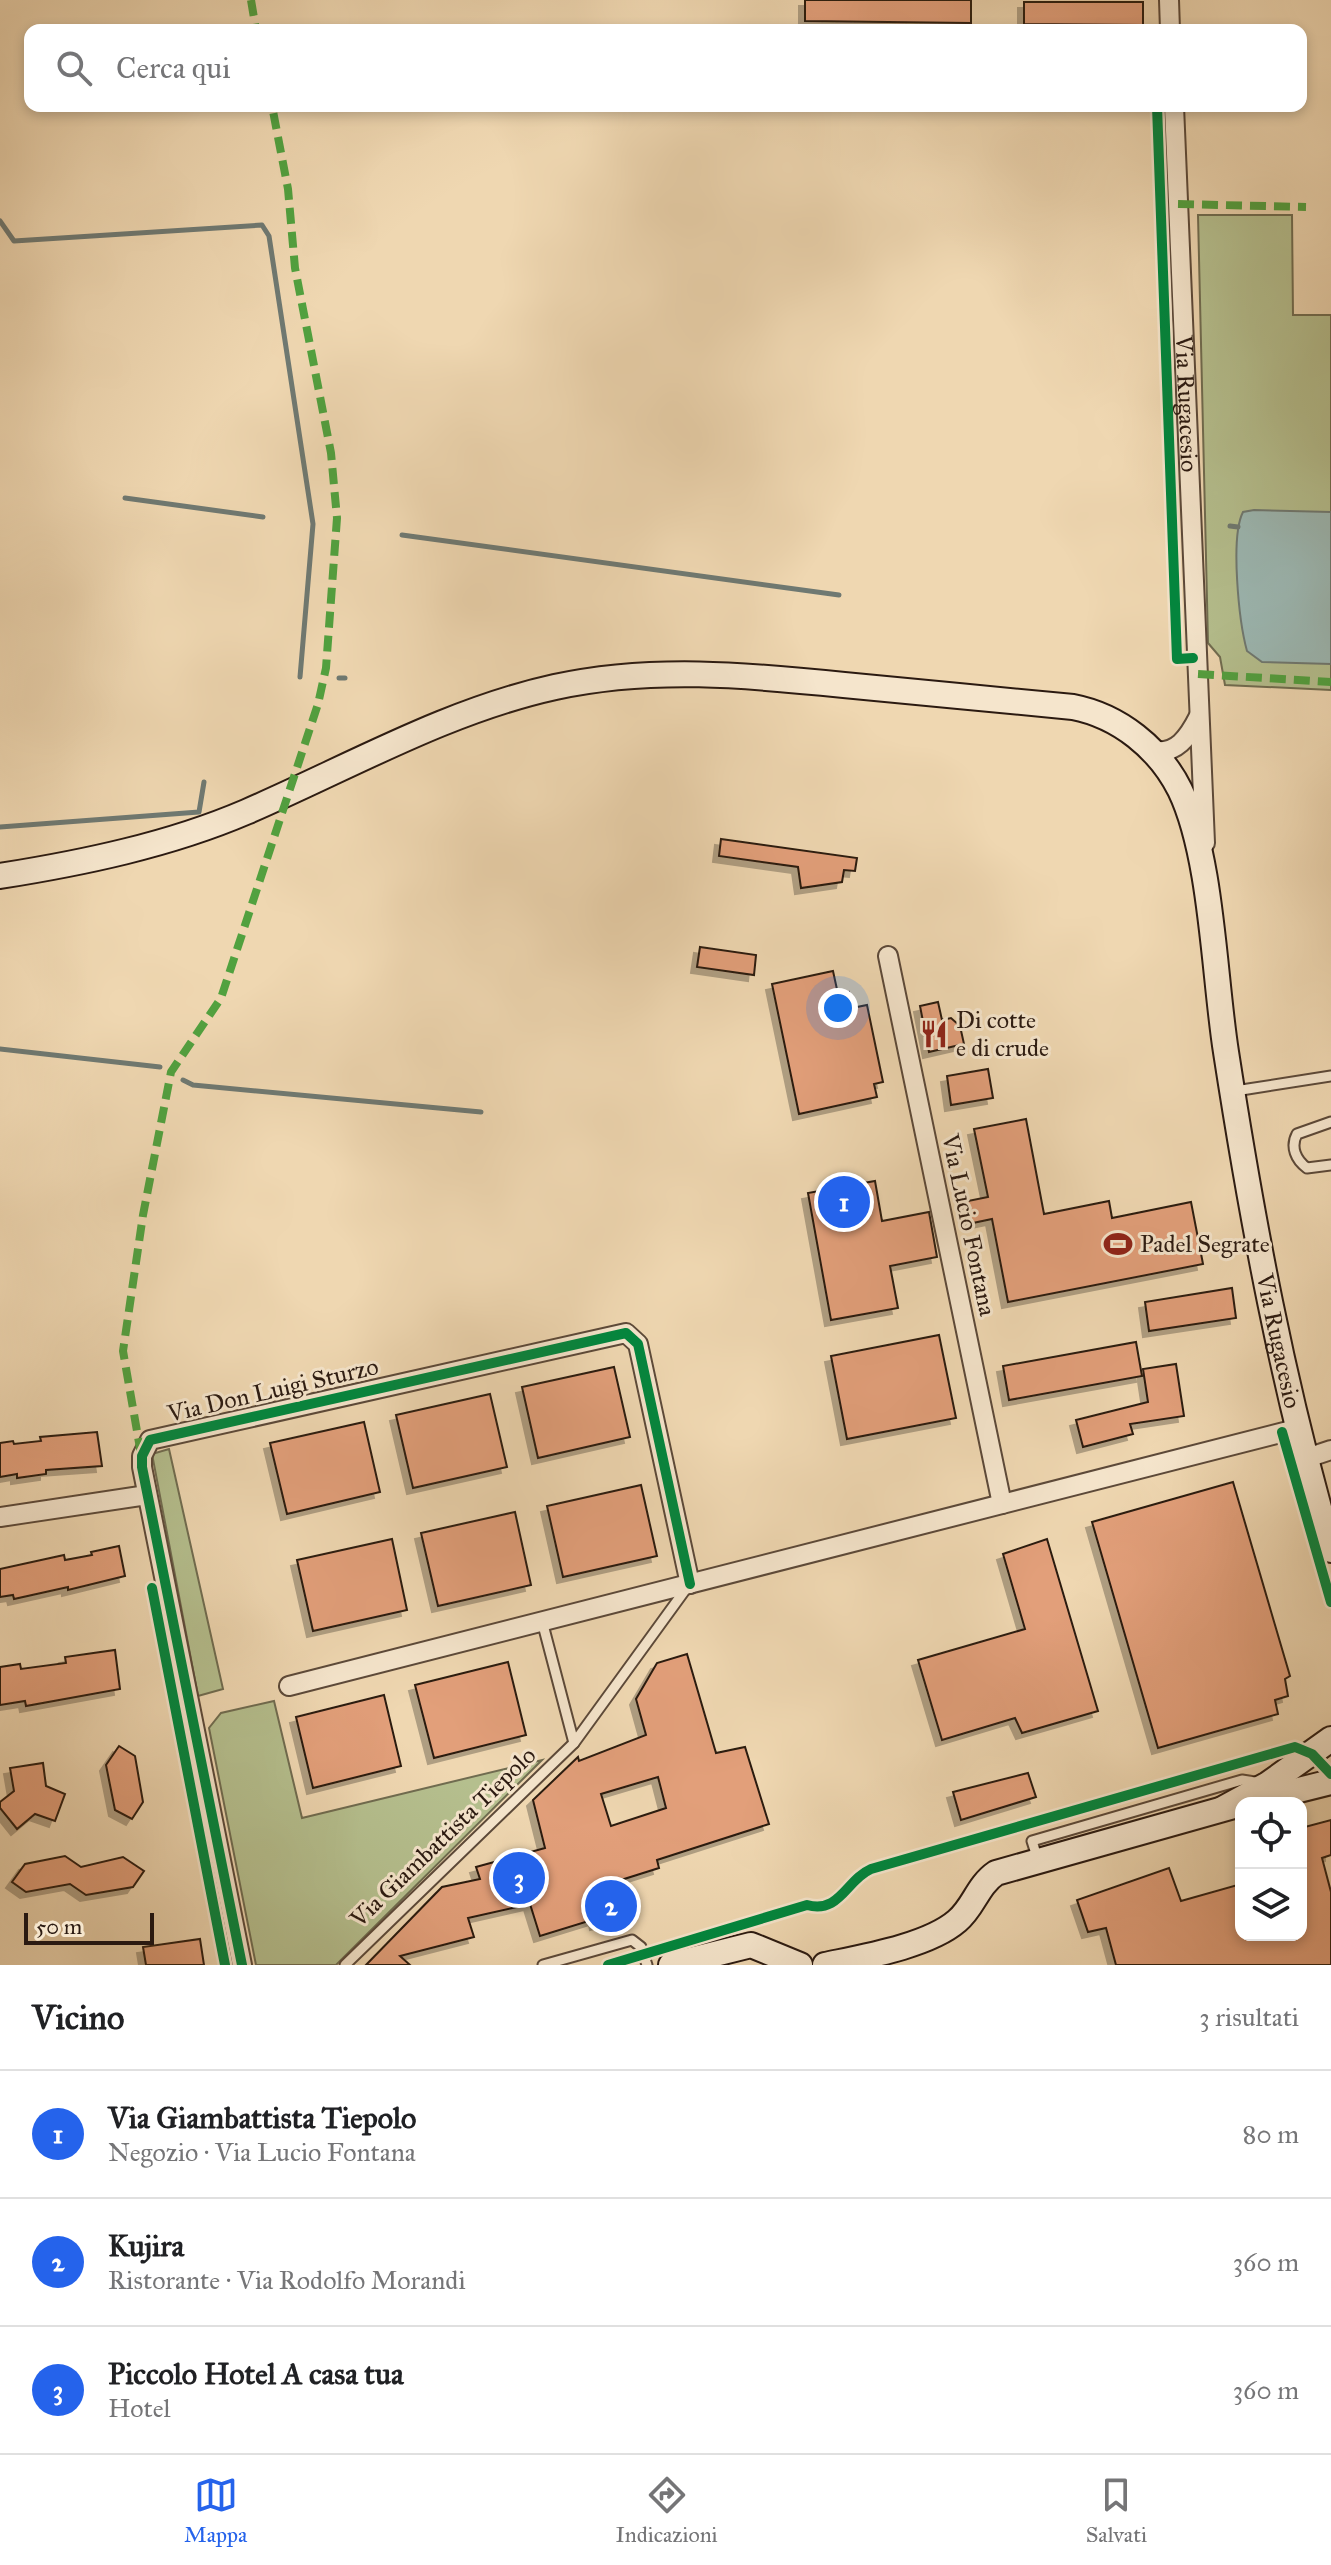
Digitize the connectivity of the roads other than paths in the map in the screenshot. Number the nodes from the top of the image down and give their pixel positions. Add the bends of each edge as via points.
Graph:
1 (1169, 0) edge
2 (1170, 24) edge
3 (1174, 112) edge
4 (1200, 706) junction
5 (1160, 751) junction
6 (0, 876) edge
7 (1210, 940) junction
8 (888, 956) dead end
9 (1331, 1076) edge
10 (1232, 1091) junction
11 (1331, 1122) edge
12 (1331, 1165) edge
13 (1296, 1429) junction
14 (1331, 1450) edge
15 (1304, 1459) junction
16 (147, 1495) junction
17 (1002, 1504) junction
18 (0, 1517) edge
19 (1331, 1550) edge
20 (690, 1584) junction
21 (542, 1621) junction
22 (289, 1686) dead end
23 (1331, 1739) edge
24 (574, 1743) junction
25 (1331, 1782) edge
26 (1268, 1784) junction
27 (1248, 1797) edge
28 (1269, 1797) edge
29 (1235, 1805) edge
30 (1074, 1840) junction
31 (242, 1965) edge
32 (345, 1965) edge
33 (543, 1965) edge
34 (647, 1965) edge
35 (671, 1965) edge
36 (800, 1965) edge
37 (825, 1965) edge

1 - 2 street
3 - 4 street, Via Rugacesio
4 - 5 street via 1183,742
4 - 7 street, Via Rugacesio
5 - 6 main road, Via Rugacesio via 1117,722 1073,707 744,675 670,671 611,677 525,694 441,723 243,813 124,850
5 - 7 main road, Via Rugacesio via 1189,813
7 - 10 main road, Via Rugacesio
8 - 17 street, Via Lucio Fontana
9 - 10 lane
10 - 13 main road, Via Rugacesio
11 - 12 lane via 1297,1134 1293,1143 1307,1168
13 - 15 main road, Via Rugacesio
13 - 17 street
14 - 15 street
15 - 19 main road, Via Rugacesio
16 - 18 street
16 - 20 street, Via Don Luigi Sturzo via 145,1446 156,1437 630,1334 638,1344
16 - 31 street, Via Don Luigi Sturzo
17 - 20 street
20 - 21 street
20 - 24 lane, Via Giambattista Tiepolo
21 - 22 street
21 - 24 lane
23 - 26 main road
24 - 32 lane, Via Giambattista Tiepolo
25 - 28 main road
26 - 27 main road
26 - 30 lane via 1242,1780
29 - 30 main road
30 - 37 main road via 1035,1851 996,1873 979,1888 962,1917 940,1933
33 - 34 lane via 632,1940 641,1947
35 - 36 main road via 740,1945 762,1948

